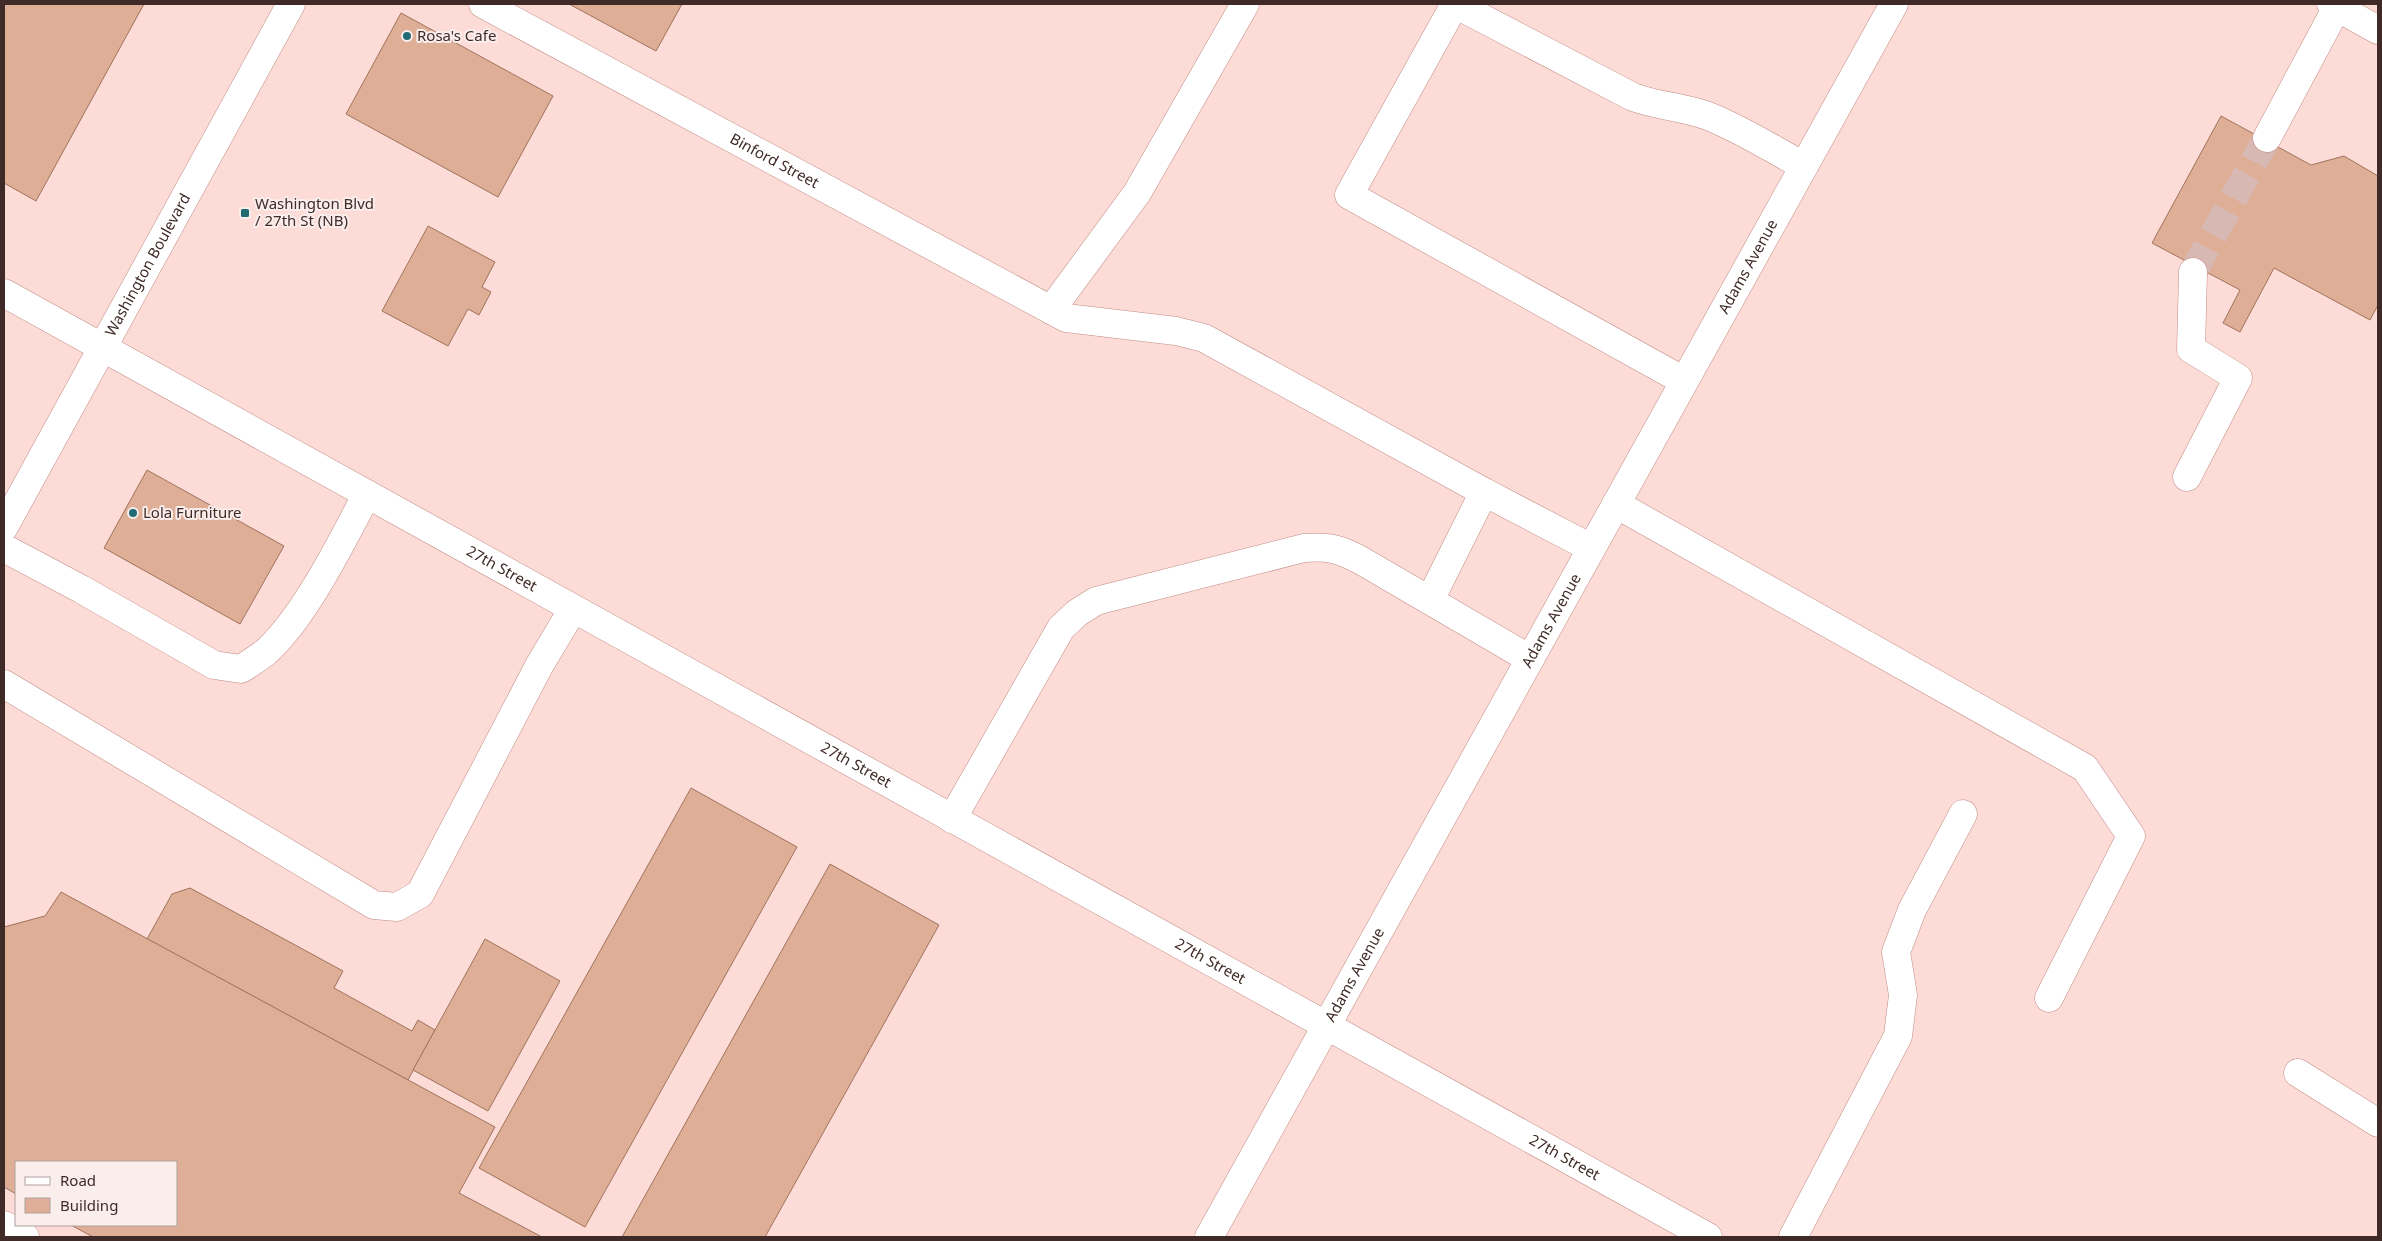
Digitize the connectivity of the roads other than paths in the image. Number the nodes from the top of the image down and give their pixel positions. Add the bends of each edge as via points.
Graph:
1 (291, 4) edge
2 (483, 4) edge
3 (1246, 4) edge
4 (1455, 4) edge
5 (1894, 4) edge
6 (2334, 6) edge
7 (2378, 30) edge
8 (2267, 138) tunnel mouth
9 (1804, 166) junction
10 (2193, 272) tunnel mouth
11 (4, 293) edge
12 (1059, 314) junction
13 (103, 348) junction
14 (1684, 381) junction
15 (2187, 476) dead end
16 (1484, 492) junction
17 (367, 494) junction
18 (1616, 504) junction
19 (4, 527) edge
20 (4, 548) edge
21 (1592, 548) junction
22 (1430, 600) junction
23 (573, 608) junction
24 (1530, 659) junction
25 (4, 684) edge
26 (1964, 814) dead end
27 (952, 819) junction
28 (2049, 998) dead end
29 (1326, 1026) junction
30 (2298, 1073) dead end
31 (2378, 1123) edge
32 (4, 1225) edge
33 (25, 1237) edge
34 (1209, 1237) edge
35 (1708, 1237) edge
36 (1793, 1237) edge

1 - 13 street, Washington Boulevard
2 - 12 street, Binford Street
3 - 12 street via 1137,193
4 - 9 street via 1633,97 1651,104 1685,108 1709,117
4 - 14 street via 1349,196
5 - 9 street, Adams Avenue
6 - 7 street
6 - 8 street
9 - 14 street, Adams Avenue
10 - 15 street via 2191,348 2238,378
11 - 13 street, 27th Street
12 - 16 street via 1204,338
13 - 17 street, 27th Street
13 - 19 street, Washington Boulevard
14 - 18 street, Adams Avenue
16 - 21 street
16 - 22 street
17 - 20 street via 292,623 266,652 241,669 214,665
17 - 23 street, 27th Street
18 - 21 street, Adams Avenue
18 - 28 street via 2085,768 2131,836
21 - 24 street, Adams Avenue
22 - 24 street
22 - 27 street via 1342,550 1326,546 1304,548 1096,601 1061,628
23 - 25 street via 539,666 420,894 397,907 374,906
23 - 27 street, 27th Street
24 - 29 street, Adams Avenue
26 - 36 street via 1912,910 1896,952 1903,994 1898,1036
27 - 29 street, 27th Street
29 - 34 street, Adams Avenue
29 - 35 street, 27th Street
30 - 31 street
32 - 33 street

